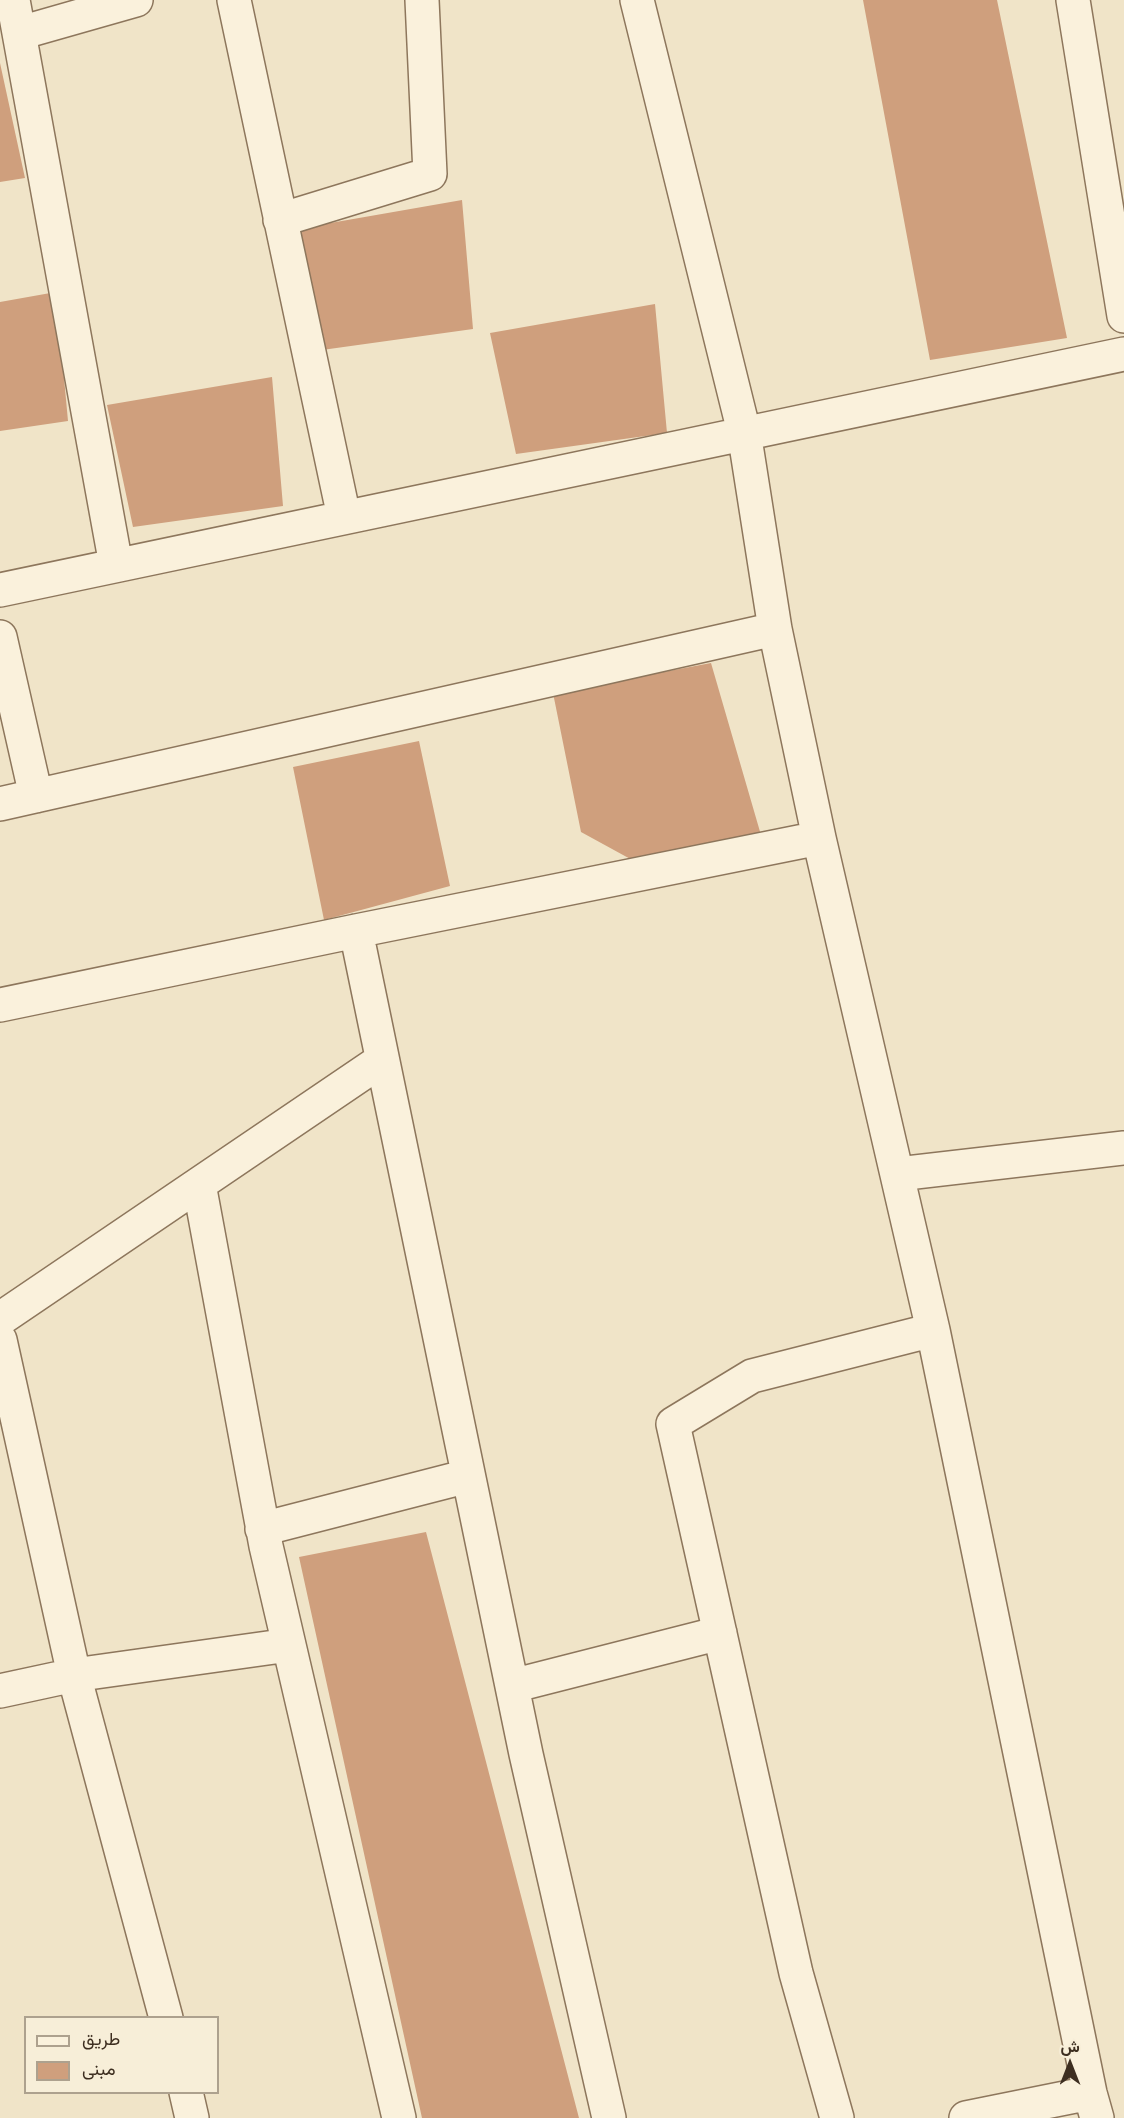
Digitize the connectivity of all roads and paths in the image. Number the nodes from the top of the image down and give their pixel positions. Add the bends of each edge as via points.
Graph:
1 (13, 0) edge
2 (136, 0) edge
3 (234, 0) edge
4 (422, 0) edge
5 (637, 0) edge
6 (1073, 0) edge
7 (20, 33) junction
8 (280, 220) junction
9 (1124, 316) edge
10 (1124, 354) edge
11 (744, 432) junction
12 (344, 517) junction
13 (116, 565) junction
14 (0, 590) edge
15 (775, 629) junction
16 (0, 637) edge
17 (36, 796) junction
18 (0, 804) edge
19 (819, 838) junction
20 (356, 931) junction
21 (0, 1005) edge
22 (382, 1060) junction
23 (1124, 1148) edge
24 (898, 1174) junction
25 (199, 1184) junction
26 (0, 1319) edge
27 (933, 1330) junction
28 (0, 1340) edge
29 (468, 1476) junction
30 (262, 1529) junction
31 (720, 1633) junction
32 (289, 1645) junction
33 (74, 1675) junction
34 (512, 1686) junction
35 (0, 1691) edge
36 (164, 2016) edge
37 (186, 2094) edge
38 (1093, 2106) edge
39 (192, 2118) edge
40 (399, 2118) edge
41 (609, 2118) edge
42 (837, 2118) edge
43 (966, 2118) edge

1 - 7 street
2 - 7 street
3 - 8 street
4 - 8 street via 430,174
5 - 11 street
6 - 9 street
7 - 13 street
8 - 12 street
10 - 11 street
11 - 12 street
11 - 15 street
12 - 13 street
13 - 14 street
15 - 17 street
15 - 19 street
16 - 17 street
17 - 18 street
19 - 20 street
19 - 24 street
20 - 21 street
20 - 22 street
22 - 25 street
22 - 29 street
23 - 24 street
24 - 27 street
25 - 26 street
25 - 30 street
27 - 31 street via 752,1376 673,1424
27 - 38 street
28 - 33 street
29 - 30 street
29 - 34 street
30 - 32 street
31 - 34 street
31 - 42 street via 796,1973
32 - 33 street
32 - 40 street
33 - 35 street
33 - 36 street
34 - 41 street
37 - 39 street
38 - 43 street

